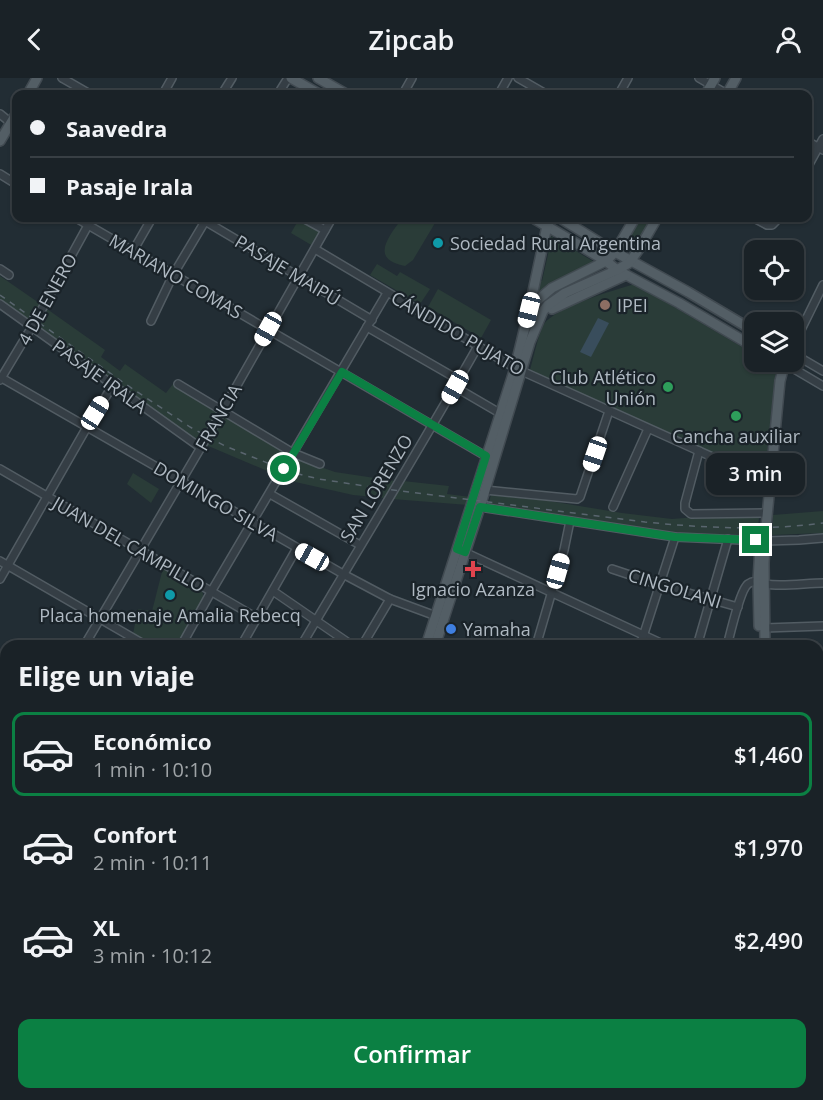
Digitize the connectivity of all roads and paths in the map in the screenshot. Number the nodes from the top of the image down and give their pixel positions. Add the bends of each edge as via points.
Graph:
1 (62, 78) edge
2 (290, 78) edge
3 (318, 78) edge
4 (518, 78) edge
5 (699, 78) edge
6 (711, 86) edge
7 (83, 90) edge
8 (312, 90) edge
9 (339, 90) edge
10 (539, 90) edge
11 (0, 114) edge
12 (12, 123) edge
13 (12, 127) edge
14 (823, 139) edge
15 (0, 141) edge
16 (821, 149) edge
17 (812, 161) edge
18 (89, 222) edge
19 (91, 222) edge
20 (150, 222) edge
21 (204, 222) edge
22 (211, 222) edge
23 (310, 222) edge
24 (330, 222) edge
25 (549, 222) edge
26 (566, 222) edge
27 (633, 222) edge
28 (655, 222) edge
29 (761, 222) edge
30 (775, 222) edge
31 (325, 230) junction
32 (315, 249) junction
33 (133, 251) junction
34 (615, 252) junction
35 (606, 261) junction
36 (632, 261) junction
37 (0, 269) edge
38 (622, 272) junction
39 (9, 275) dead end
40 (173, 275) junction
41 (299, 276) junction
42 (823, 285) edge
43 (688, 292) junction
44 (387, 293) junction
45 (698, 298) junction
46 (679, 303) junction
47 (0, 304) edge
48 (689, 309) junction
49 (529, 310) junction
50 (372, 320) junction
51 (151, 321) dead end
52 (804, 324) edge
53 (744, 325) edge
54 (32, 327) junction
55 (367, 327) junction
56 (268, 329) junction
57 (744, 340) edge
58 (478, 346) junction
59 (804, 360) edge
60 (518, 370) junction
61 (823, 370) edge
62 (342, 372) junction
63 (781, 372) edge
64 (800, 372) edge
65 (1, 378) edge
66 (457, 383) junction
67 (178, 384) dead end
68 (113, 385) junction
69 (823, 386) edge
70 (223, 410) junction
71 (609, 411) junction
72 (504, 415) junction
73 (433, 426) junction
74 (87, 427) junction
75 (648, 429) junction
76 (201, 448) junction
77 (699, 451) junction
78 (293, 453) junction
79 (490, 458) junction
80 (320, 464) dead end
81 (0, 469) edge
82 (181, 480) junction
83 (769, 486) junction
84 (485, 490) junction
85 (270, 494) junction
86 (48, 497) junction
87 (480, 507) junction
88 (613, 507) dead end
89 (764, 513) junction
90 (570, 521) junction
91 (253, 522) junction
92 (675, 537) junction
93 (823, 538) edge
94 (728, 539) junction
95 (763, 540) junction
96 (360, 545) junction
97 (297, 549) junction
98 (461, 550) junction
99 (140, 551) junction
100 (0, 561) edge
101 (8, 566) junction
102 (612, 569) dead end
103 (343, 574) junction
104 (0, 579) edge
105 (761, 583) junction
106 (823, 583) edge
107 (660, 585) junction
108 (273, 591) junction
109 (211, 592) junction
110 (552, 592) junction
111 (390, 599) junction
112 (711, 600) junction
113 (738, 607) junction
114 (436, 616) junction
115 (257, 618) junction
116 (100, 619) junction
117 (316, 621) junction
118 (823, 627) edge
119 (765, 628) junction
120 (643, 635) junction
121 (88, 640) edge
122 (137, 640) edge
123 (184, 640) edge
124 (244, 640) edge
125 (305, 640) edge
126 (344, 640) edge
127 (366, 640) edge
128 (428, 640) edge
129 (437, 640) edge
130 (538, 640) edge
131 (642, 640) edge
132 (654, 640) edge
133 (699, 640) edge
134 (729, 640) edge
135 (759, 640) edge
136 (765, 640) edge

1 - 7 street
2 - 8 main road
3 - 9 main road
4 - 10 street
5 - 6 street
11 - 12 street
13 - 15 main road
14 - 16 street
16 - 17 street
18 - 54 street, 4 DE ENERO
19 - 33 street, MARIANO COMAS
20 - 33 street
21 - 40 street
22 - 41 street, PASAJE MAIPÚ
23 - 31 street
24 - 31 street, FRANCIA
25 - 35 main road
25 - 49 main road
26 - 34 main road
27 - 34 main road
28 - 36 main road
29 - 30 street
31 - 32 street, FRANCIA
32 - 41 street, FRANCIA
32 - 44 street, CÁNDIDO PUJATO
33 - 40 street, MARIANO COMAS
34 - 35 main road
34 - 36 main road
35 - 38 main road
35 - 49 main road via 552,288
36 - 38 main road
36 - 43 main road
37 - 39 street
38 - 46 main road
38 - 60 main road via 565,294 548,305
40 - 51 street
40 - 56 street, MARIANO COMAS
41 - 50 street, PASAJE MAIPÚ
41 - 56 street, FRANCIA
42 - 52 street
43 - 45 main road
43 - 46 main road
44 - 50 street
44 - 58 street, CÁNDIDO PUJATO
45 - 48 main road
45 - 53 main road
46 - 48 main road
47 - 54 street, PASAJE IRALA
48 - 57 main road
49 - 60 main road
50 - 55 street
54 - 65 street, 4 DE ENERO
54 - 68 street, PASAJE IRALA
55 - 62 street
55 - 66 street
56 - 62 street, MARIANO COMAS
56 - 70 street, FRANCIA
58 - 60 street, CÁNDIDO PUJATO
58 - 66 street, SAN LORENZO
59 - 61 street
60 - 71 street, CÁNDIDO PUJATO
60 - 72 main road
62 - 73 street, MARIANO COMAS
62 - 78 street
63 - 83 main road
64 - 69 street
65 - 74 street, DOMINGO SILVA
66 - 72 street
66 - 73 street, SAN LORENZO
67 - 70 street
68 - 74 street
68 - 76 street, PASAJE IRALA
70 - 76 street, FRANCIA
70 - 78 street
71 - 75 street, CÁNDIDO PUJATO
71 - 84 street via 577,499
72 - 79 main road
73 - 79 street, MARIANO COMAS
73 - 96 street, SAN LORENZO
74 - 82 street, DOMINGO SILVA
74 - 86 street
75 - 77 street, CÁNDIDO PUJATO
75 - 88 street
76 - 82 street, FRANCIA
77 - 83 street, CÁNDIDO PUJATO
77 - 89 street via 685,509 692,514
78 - 80 street
78 - 85 street
79 - 84 main road
79 - 98 main road
81 - 86 street, JUAN DEL CAMPILLO
82 - 91 street, DOMINGO SILVA
82 - 99 street, FRANCIA
83 - 89 main road
83 - 95 main road
84 - 87 main road
85 - 91 street
85 - 96 street
86 - 99 street, JUAN DEL CAMPILLO
86 - 101 street
87 - 90 street
87 - 98 main road
89 - 95 main road
90 - 92 street
90 - 110 street
91 - 97 street, DOMINGO SILVA
91 - 109 street
92 - 94 street
92 - 107 street
93 - 95 street
94 - 95 street
94 - 112 street
95 - 105 main road
96 - 103 street, SAN LORENZO
97 - 103 street, DOMINGO SILVA
97 - 108 street
98 - 110 street
98 - 114 main road
98 - 129 main road
99 - 109 street, JUAN DEL CAMPILLO
99 - 116 street, FRANCIA
100 - 101 street
101 - 104 street
101 - 116 street
102 - 107 street, CINGOLANI
103 - 111 street, DOMINGO SILVA
103 - 117 street, SAN LORENZO
105 - 106 street
105 - 113 street via 751,582 744,588
105 - 119 main road
105 - 135 main road
107 - 112 street, CINGOLANI
107 - 120 street
108 - 115 street
108 - 117 street
109 - 115 street, JUAN DEL CAMPILLO
109 - 123 street
110 - 120 street
110 - 130 street
111 - 114 street, DOMINGO SILVA
111 - 127 street
112 - 113 street, CINGOLANI
112 - 133 street
113 - 134 street
114 - 128 main road
115 - 124 street
116 - 121 street, FRANCIA
116 - 122 street
117 - 125 street, SAN LORENZO
117 - 126 street
118 - 119 street
119 - 136 main road
120 - 131 street
120 - 132 street

